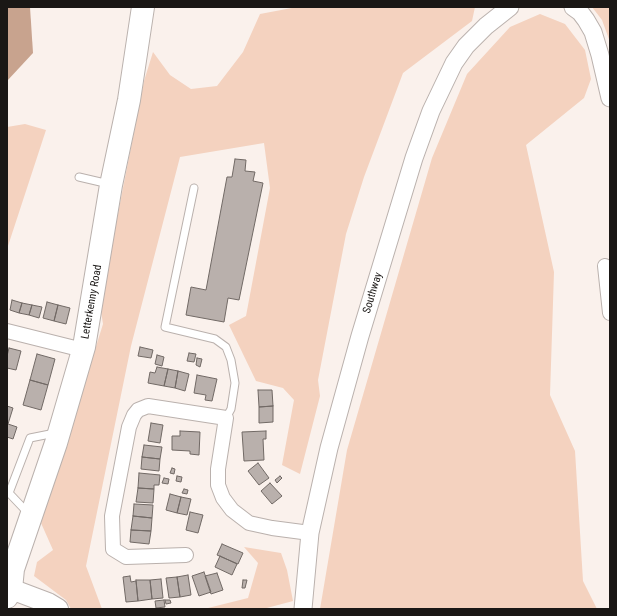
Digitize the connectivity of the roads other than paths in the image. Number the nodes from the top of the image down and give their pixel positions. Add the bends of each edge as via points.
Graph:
1 (143, 7) edge
2 (510, 7) edge
3 (573, 7) edge
4 (610, 98) edge
5 (79, 176) dead end
6 (111, 184) junction
7 (194, 188) dead end
8 (605, 266) dead end
9 (610, 313) edge
10 (7, 331) edge
11 (83, 350) junction
12 (226, 418) junction
13 (310, 533) junction
14 (186, 555) dead end
15 (9, 593) edge
16 (58, 609) edge
17 (303, 609) edge

1 - 6 main road, Letterkenny Road via 129,100
2 - 13 street, Southway via 466,46 454,63 431,111 414,158 360,336 329,448
3 - 4 street via 580,12 593,32
5 - 6 lane
6 - 11 main road, Letterkenny Road
7 - 12 lane via 165,327 215,339 226,347 235,383 231,409
8 - 9 street
10 - 11 street
11 - 15 main road, Letterkenny Road via 59,432 13,569
12 - 13 street via 218,469 218,485 223,498 232,510 249,524
12 - 14 street via 148,406 138,410 129,427 112,516 113,549 126,557
13 - 17 street, Southway
15 - 16 main road via 48,603

